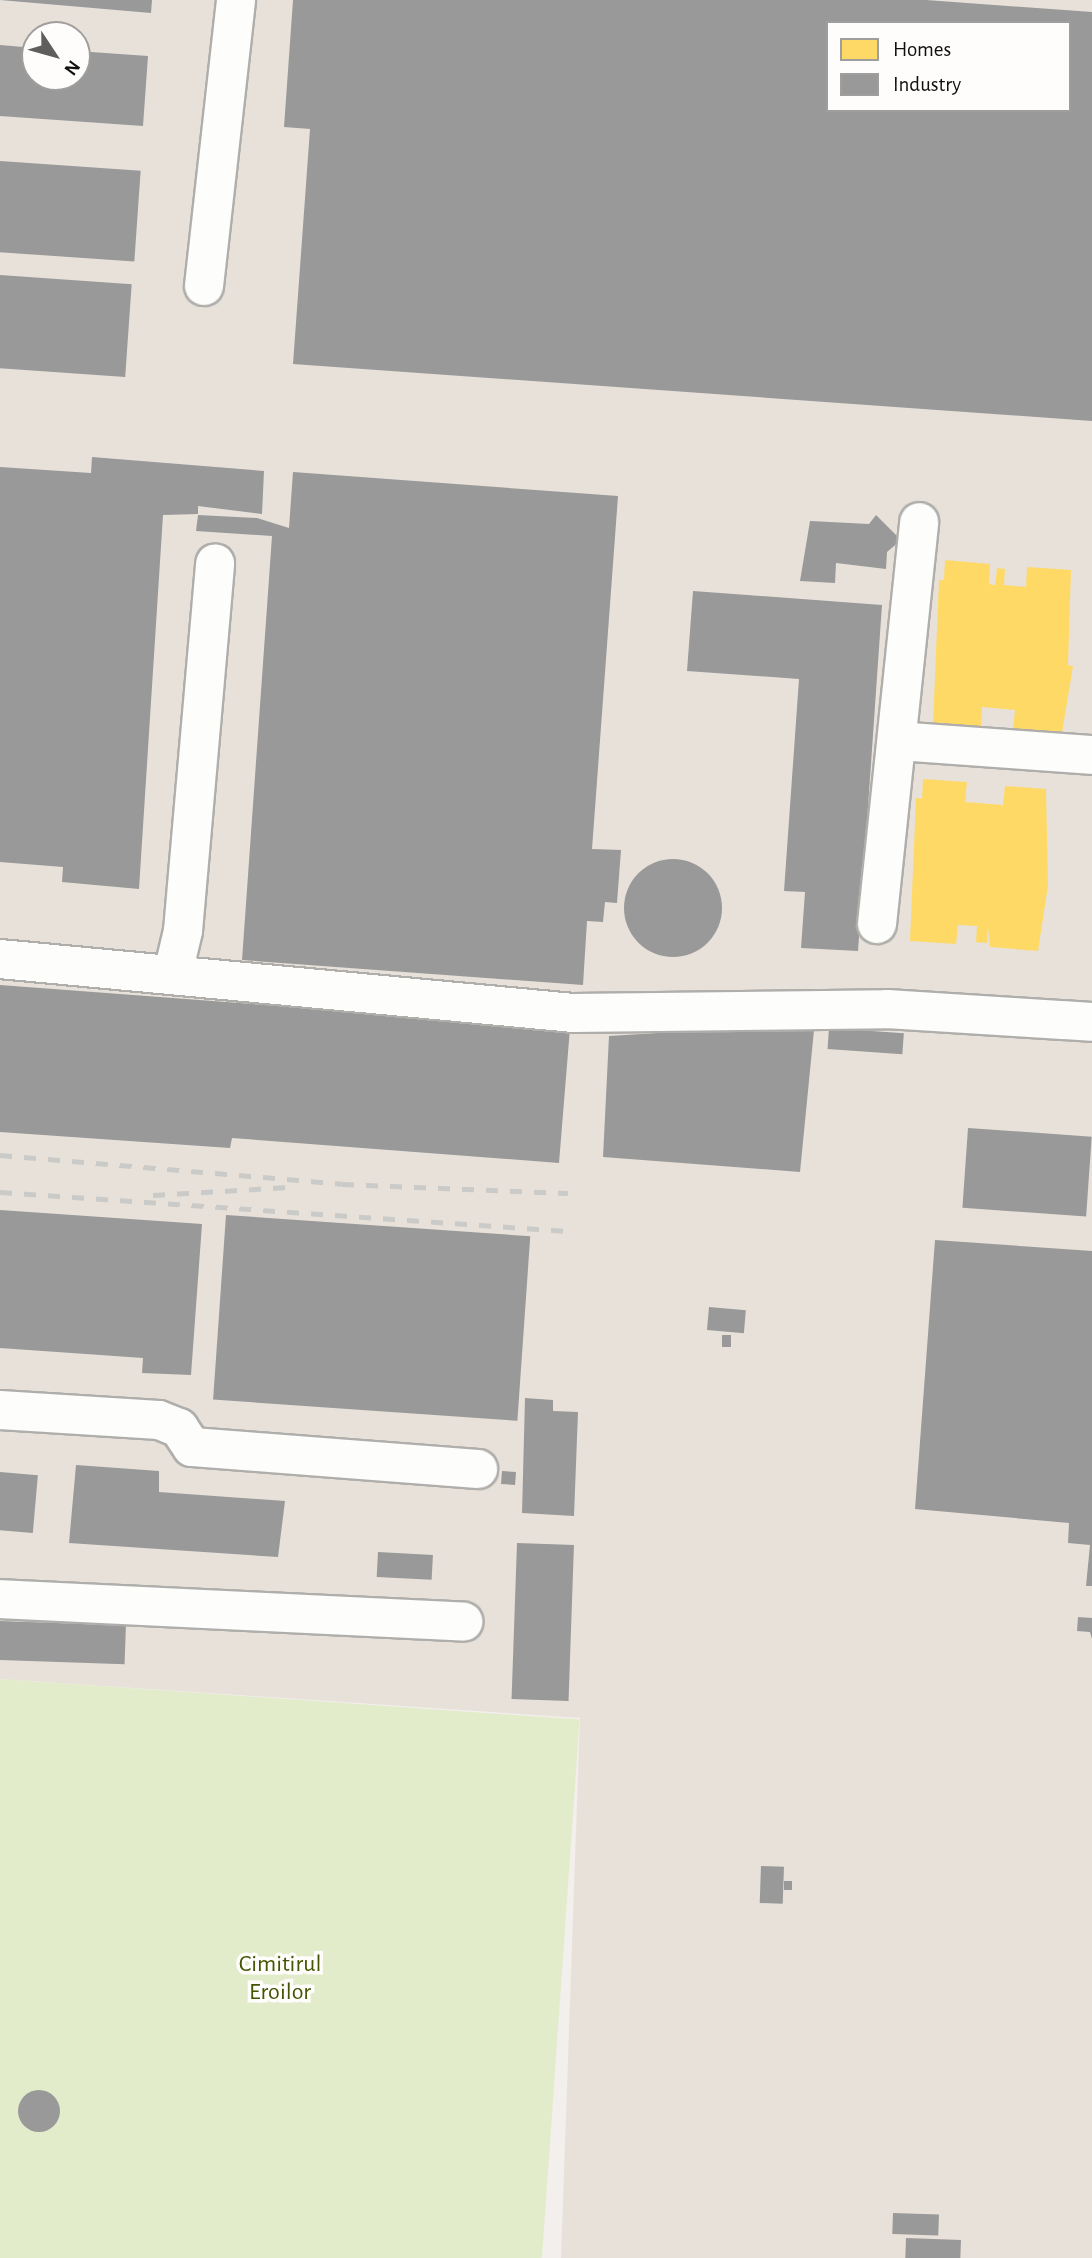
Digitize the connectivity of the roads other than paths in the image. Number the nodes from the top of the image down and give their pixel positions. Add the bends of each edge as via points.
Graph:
1 (236, 0) edge
2 (204, 286) dead end
3 (919, 522) dead end
4 (215, 563) dead end
5 (897, 741) junction
6 (1092, 755) edge
7 (877, 924) dead end
8 (0, 959) edge
9 (173, 973) junction
10 (1092, 1022) edge
11 (0, 1410) edge
12 (478, 1469) dead end
13 (0, 1599) edge
14 (463, 1622) dead end

1 - 2 street
3 - 5 street
4 - 9 street via 183,932
5 - 6 street
5 - 7 street
8 - 9 street
9 - 10 street via 573,1013 887,1009
11 - 12 street via 159,1420 179,1429 192,1447
13 - 14 street

